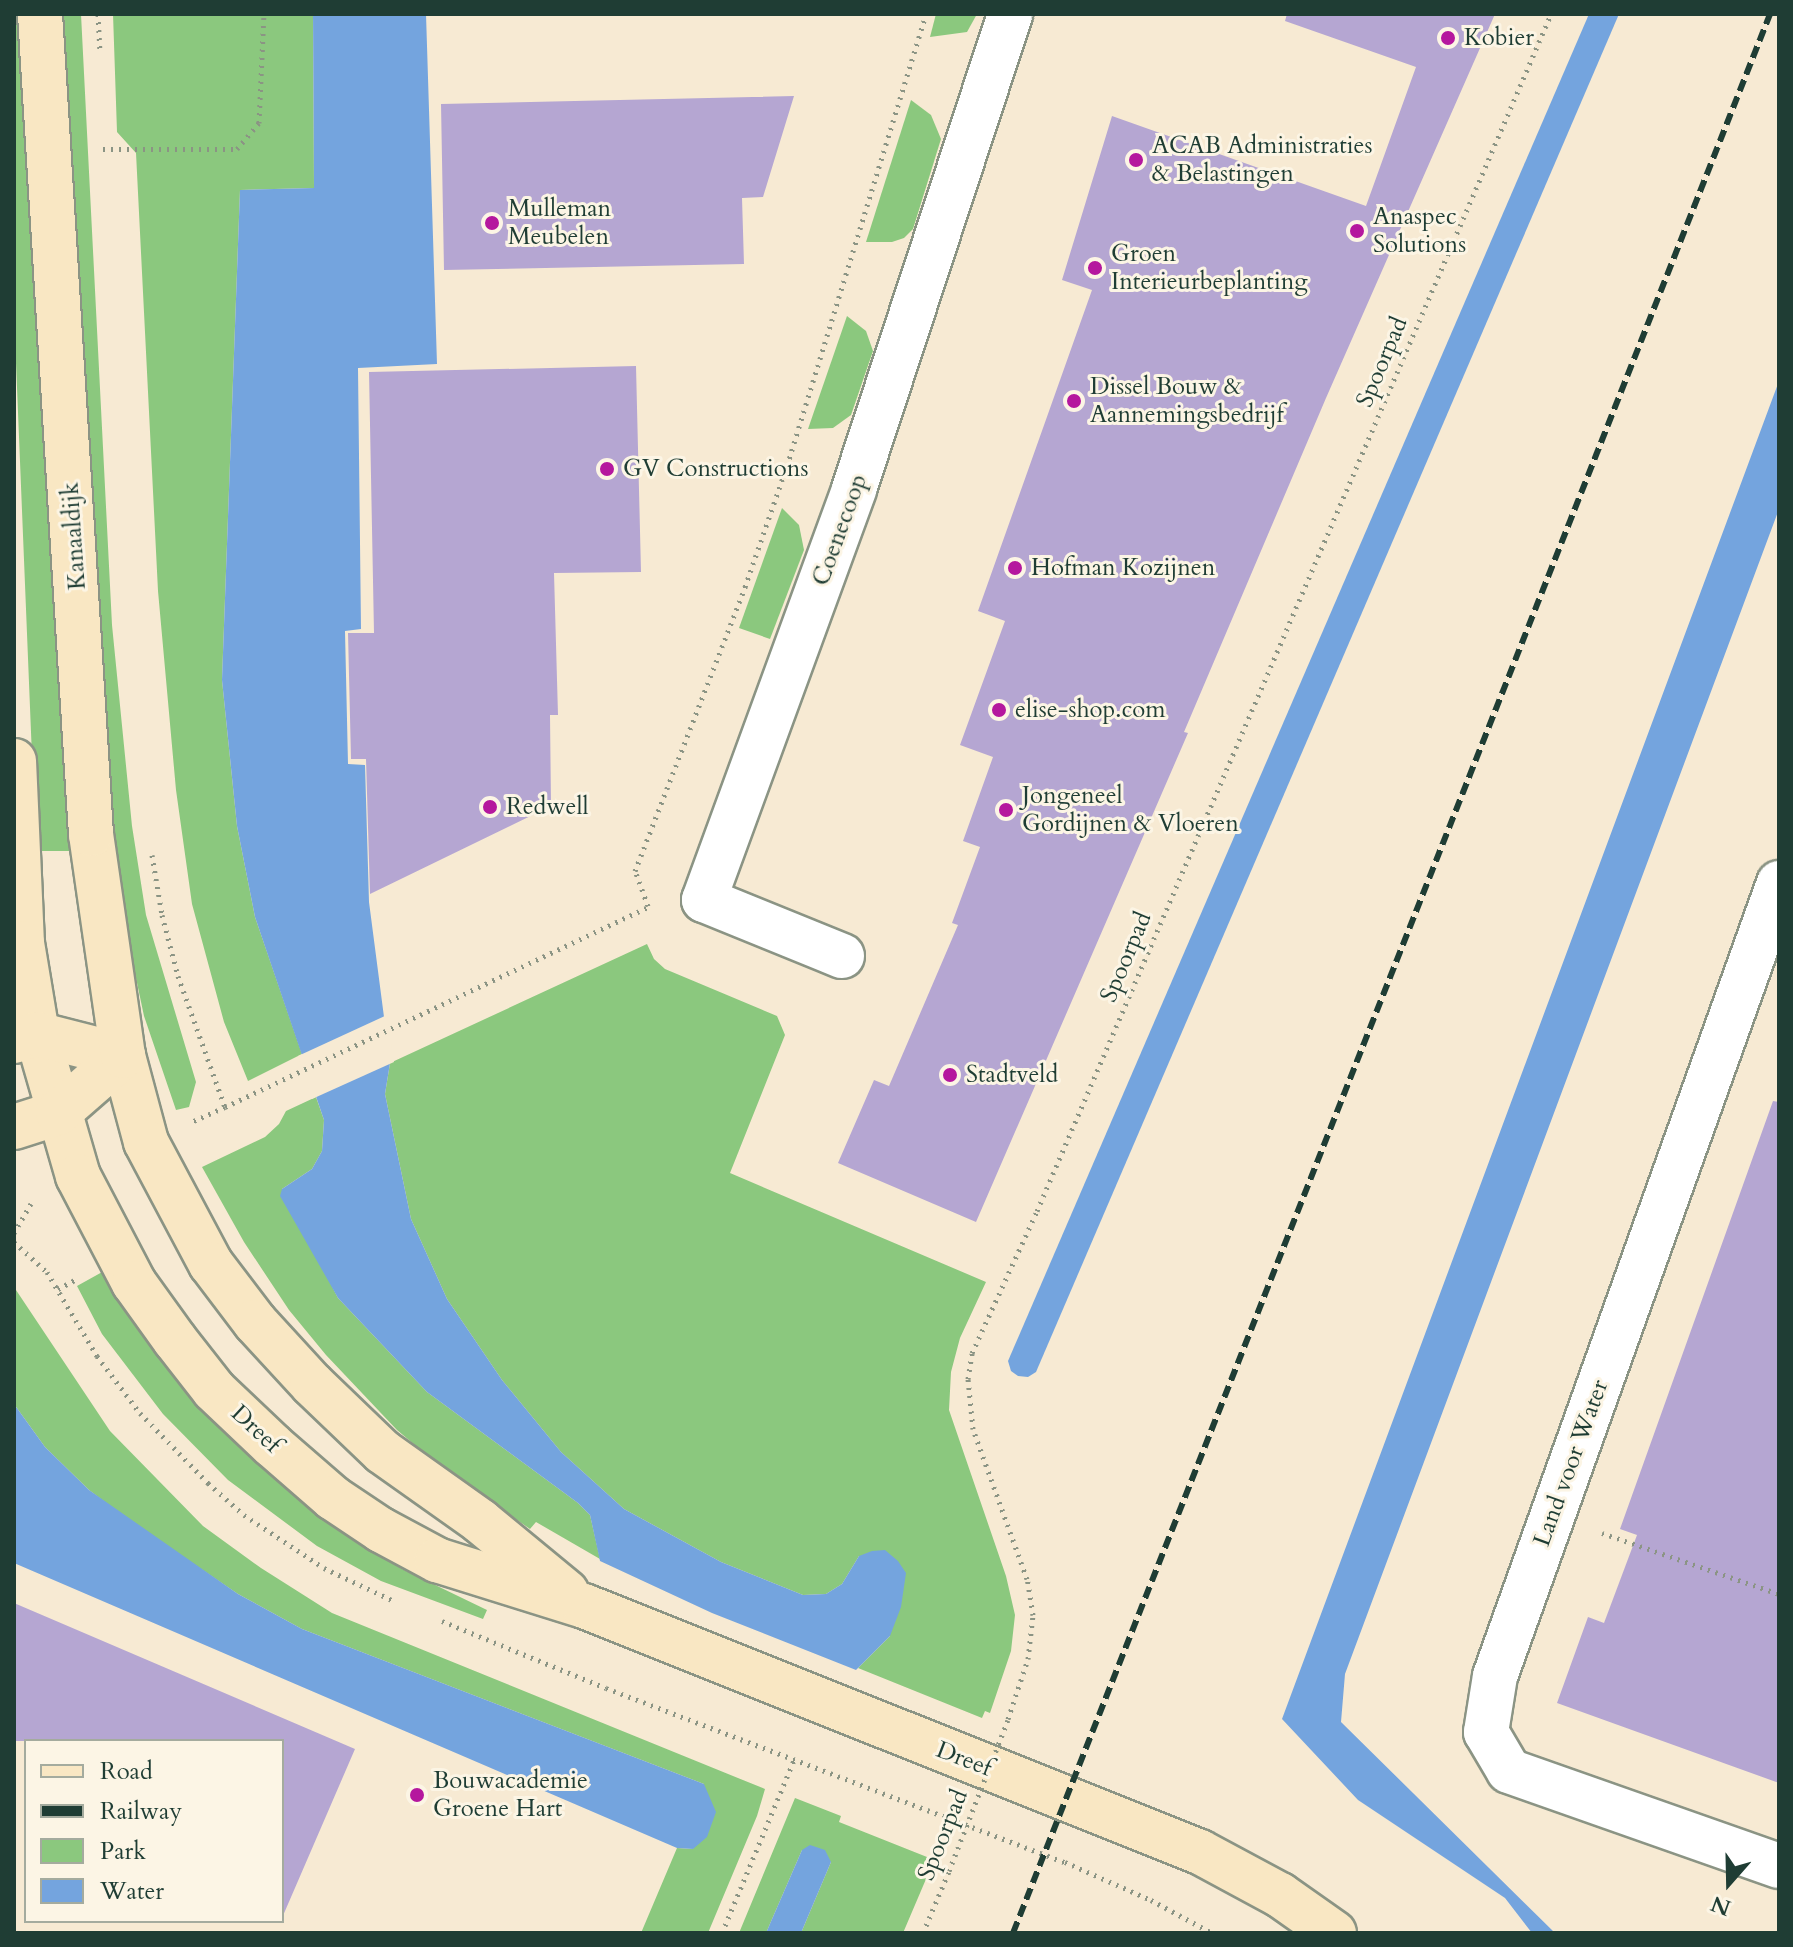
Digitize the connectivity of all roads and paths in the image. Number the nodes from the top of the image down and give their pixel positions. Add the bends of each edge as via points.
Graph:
1 (40, 14) edge
2 (264, 14) edge
3 (926, 14) edge
4 (1010, 14) edge
5 (1551, 14) edge
6 (103, 149) dead end
7 (14, 761) edge
8 (1779, 883) edge
9 (704, 900) junction
10 (648, 906) junction
11 (842, 956) dead end
12 (26, 1037) edge
13 (123, 1056) junction
14 (225, 1107) dead end
15 (58, 1113) junction
16 (14, 1127) edge
17 (1552, 1516) junction
18 (1779, 1594) edge
19 (584, 1606) junction
20 (794, 1760) dead end
21 (1779, 1866) edge
22 (722, 1933) edge
23 (923, 1933) edge
24 (1334, 1933) edge

1 - 13 main road, Kanaaldijk via 91,834
2 - 6 path via 259,123 237,149
3 - 10 path via 771,511 635,871
4 - 9 street, Coenecoop via 854,489
5 - 23 path, Spoorpad, bridge via 972,1353 968,1379 973,1429 1027,1579 1033,1615 1028,1659 1008,1720
7 - 12 main road
8 - 17 street, Land voor Water
9 - 10 path
9 - 11 street
10 - 14 path
12 - 13 main road
12 - 15 main road
13 - 15 main road
13 - 19 main road, Dreef via 146,1142 211,1264 255,1322 383,1452 480,1521
15 - 16 main road
15 - 19 main road, Dreef via 78,1176 134,1283 214,1390 272,1445 333,1498 437,1560
17 - 18 path
17 - 21 street, Land voor Water via 1495,1676 1486,1732 1509,1771
19 - 24 main road, Dreef via 1200,1852 1280,1895
20 - 22 path

